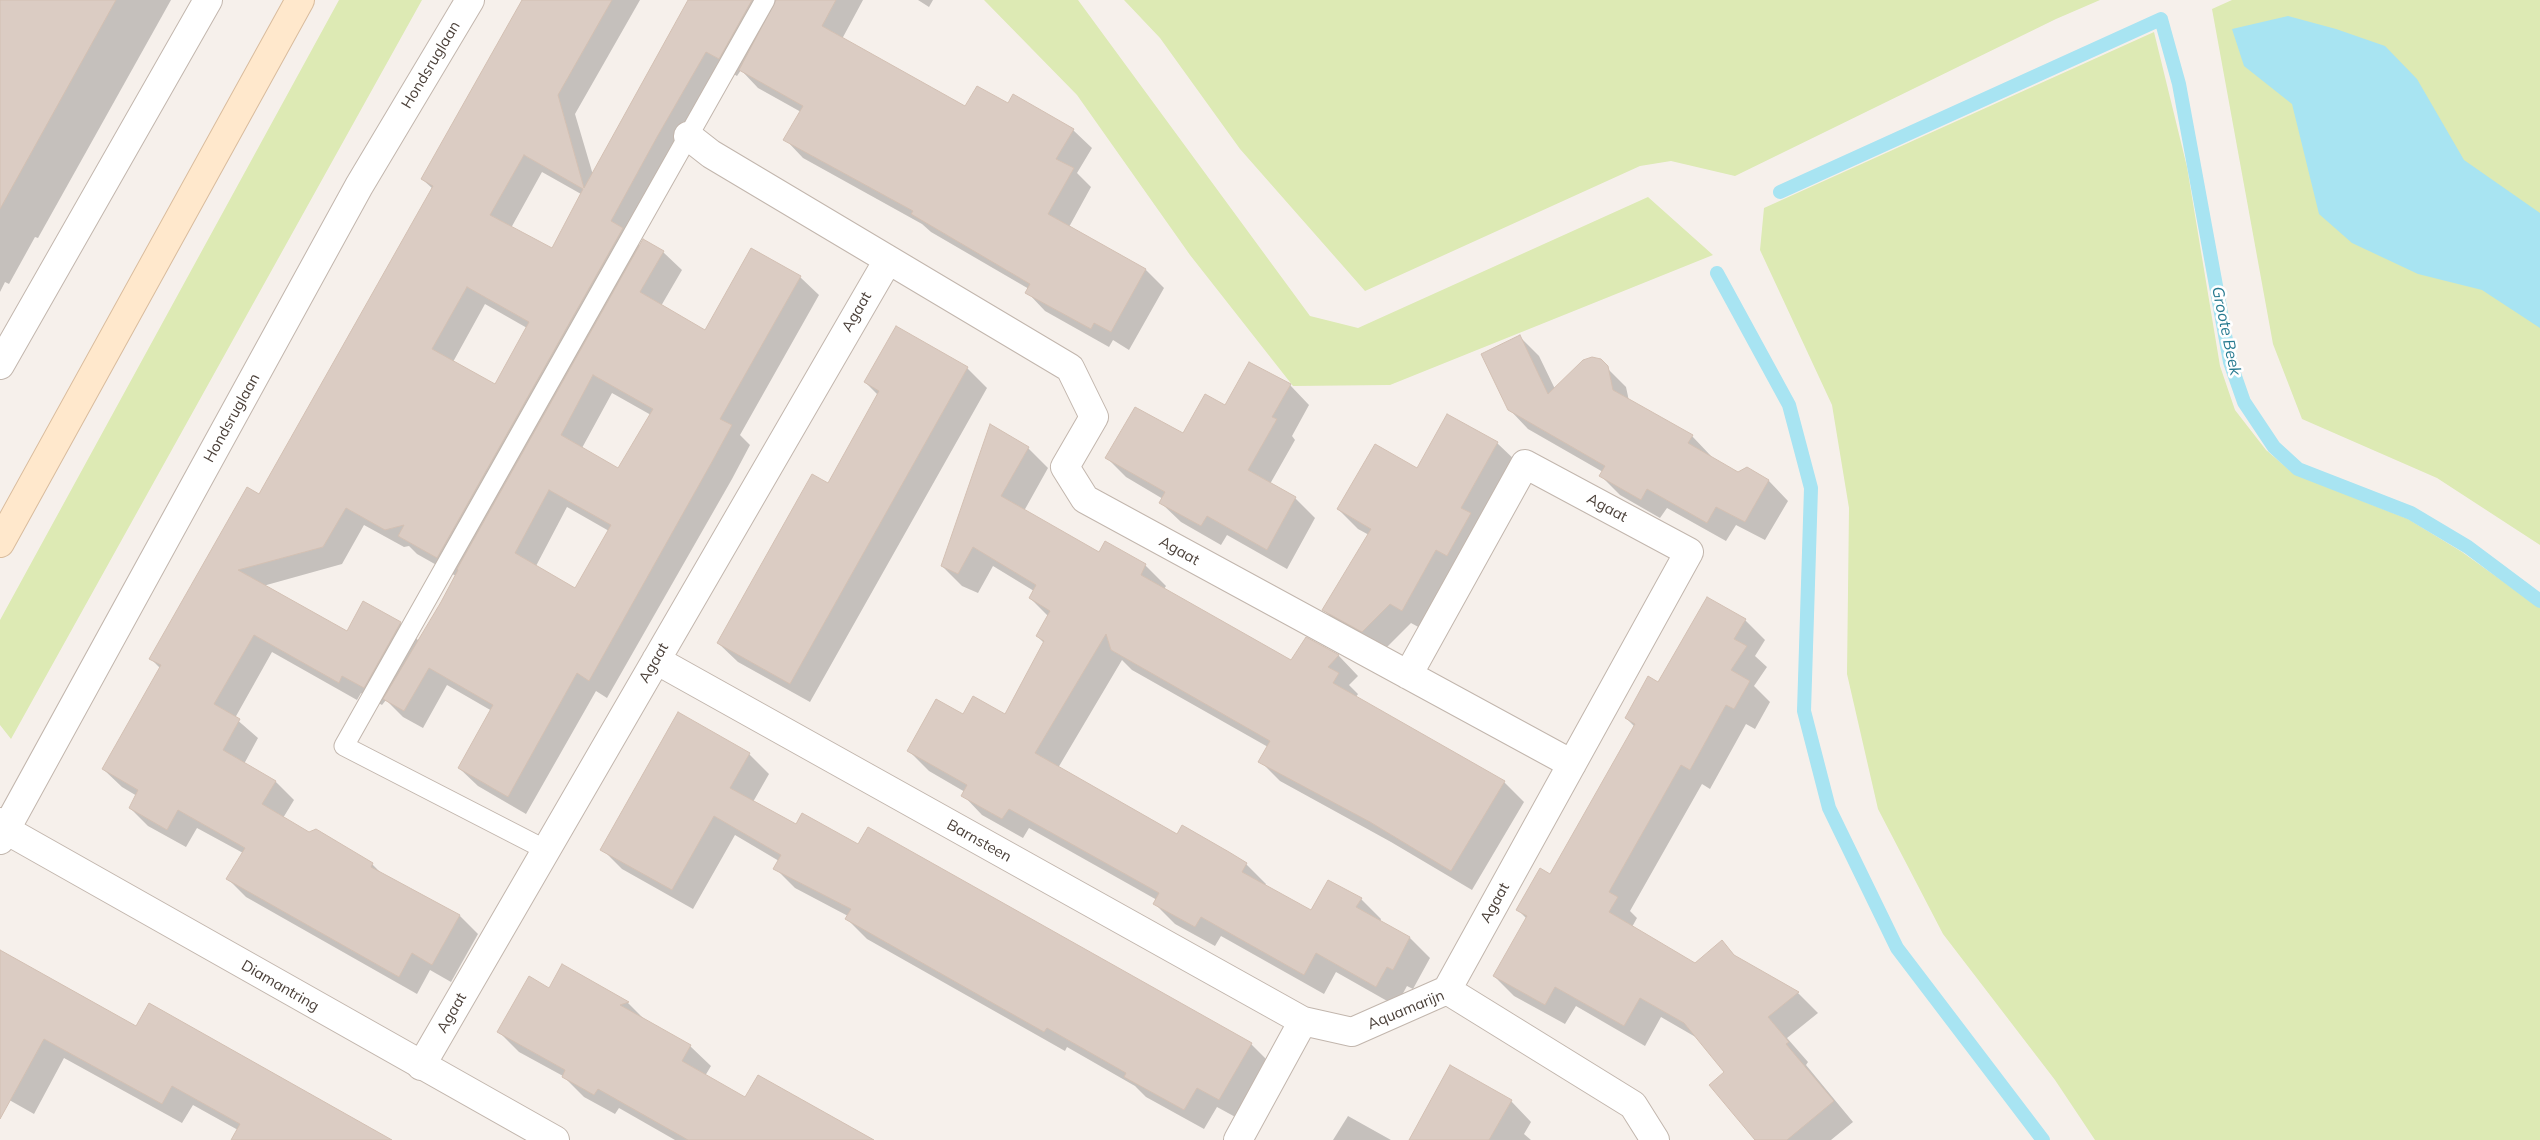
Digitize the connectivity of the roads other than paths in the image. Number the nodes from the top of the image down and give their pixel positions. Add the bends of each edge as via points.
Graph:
1 (208, 0) edge
2 (300, 0) edge
3 (470, 0) edge
4 (765, 0) edge
5 (688, 136) junction
6 (888, 260) junction
7 (0, 365) edge
8 (0, 543) edge
9 (656, 660) junction
10 (1408, 675) junction
11 (1572, 764) junction
12 (1, 830) edge
13 (546, 850) junction
14 (1447, 990) junction
15 (1302, 1021) junction
16 (421, 1066) junction
17 (555, 1140) edge
18 (1238, 1140) edge
19 (1655, 1140) edge

1 - 7 street
2 - 8 main road
3 - 12 street, Hondsruglaan via 359,186
4 - 5 lane
5 - 6 street, Agaat via 711,154
5 - 13 lane via 344,746
6 - 9 street, Agaat
6 - 10 street, Agaat via 1070,368 1094,417 1065,467 1085,500
9 - 13 street, Agaat
9 - 15 street, Barnsteen
10 - 11 street, Agaat
10 - 11 street, Agaat via 1525,464 1680,547 1689,552
11 - 14 street, Agaat
12 - 16 street, Diamantring
13 - 16 street, Agaat
14 - 15 street, Aquamarijn via 1352,1032
14 - 19 street, Aquamarijn via 1633,1106
15 - 18 street
16 - 17 street, Diamantring

